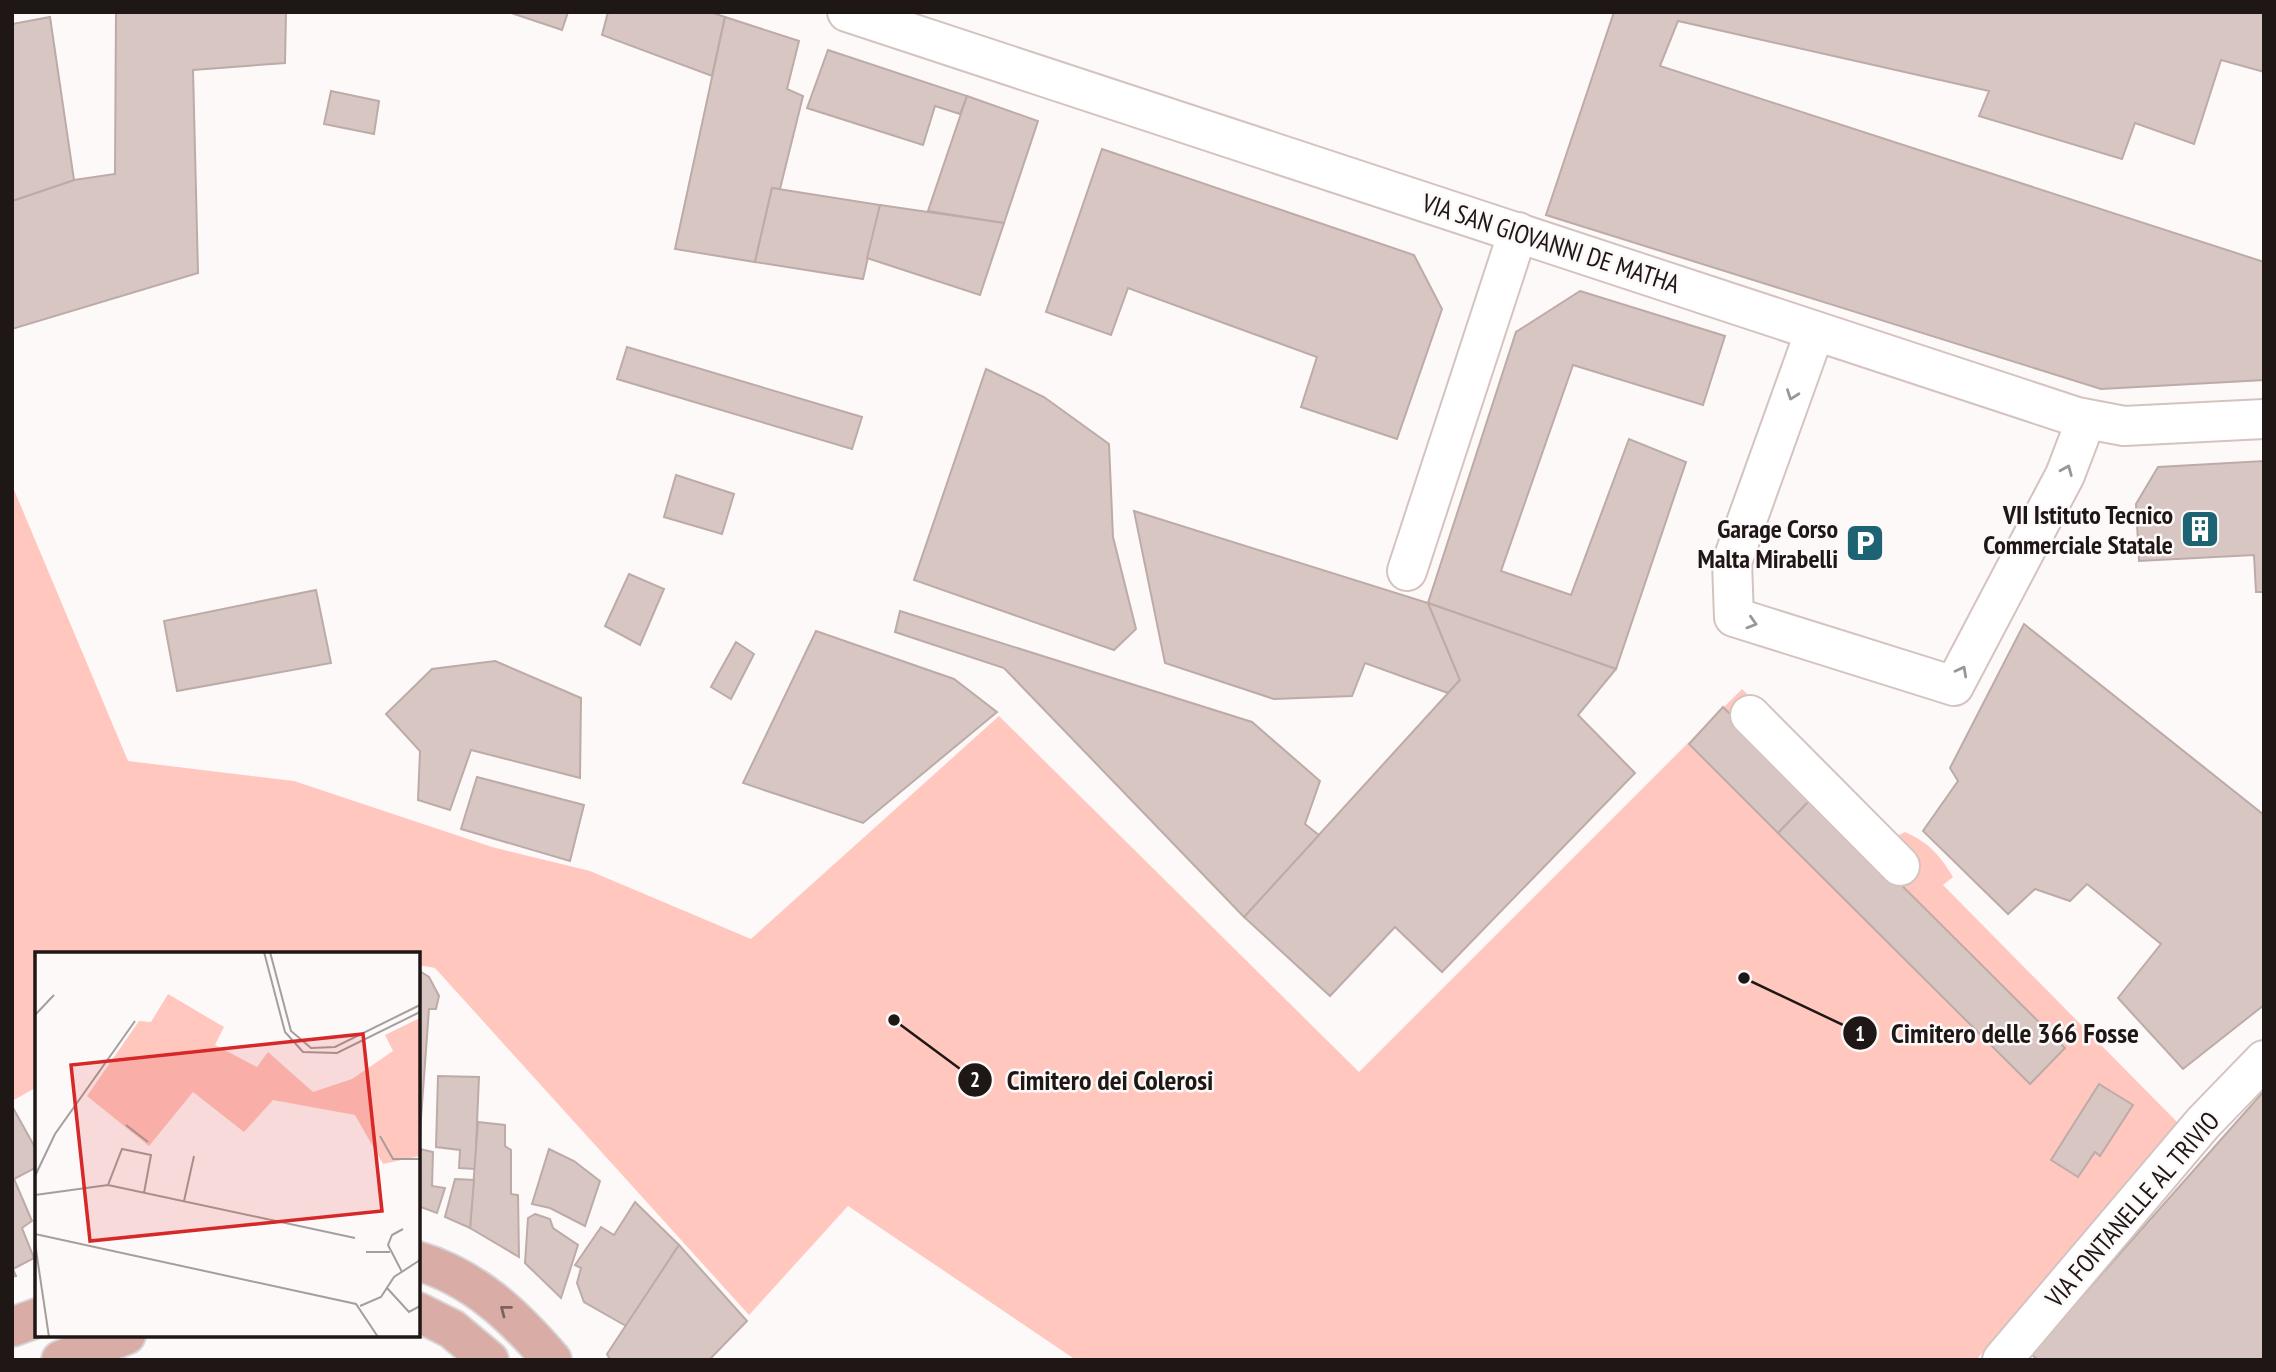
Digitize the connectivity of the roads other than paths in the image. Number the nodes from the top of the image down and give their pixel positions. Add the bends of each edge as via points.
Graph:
1 (847, 12) edge
2 (1518, 232) junction
3 (1815, 331) junction
4 (2264, 419) edge
5 (2086, 420) junction
6 (1407, 571) dead end
7 (1750, 715) dead end
8 (1900, 866) dead end
9 (2264, 1060) edge
10 (420, 1262) edge
11 (420, 1313) edge
12 (35, 1319) edge
13 (12, 1327) edge
14 (121, 1337) edge
15 (61, 1360) edge
16 (489, 1360) edge
17 (552, 1360) edge
18 (2002, 1360) edge

1 - 2 street, VIA SAN GIOVANNI DE MATHA
2 - 3 street, VIA SAN GIOVANNI DE MATHA
2 - 6 street
3 - 5 street, VIA SAN GIOVANNI DE MATHA
3 -> 5 street via 1732,562 1734,617 1954,686 2065,475
4 - 5 street, VIA SAN GIOVANNI DE MATHA via 2124,426
7 - 8 street
9 - 18 street, VIA FONTANELLE AL TRIVIO via 2203,1123
17 -> 10 main road via 517,1319 476,1287
11 - 16 main road via 453,1329
12 - 13 main road
14 - 15 main road

